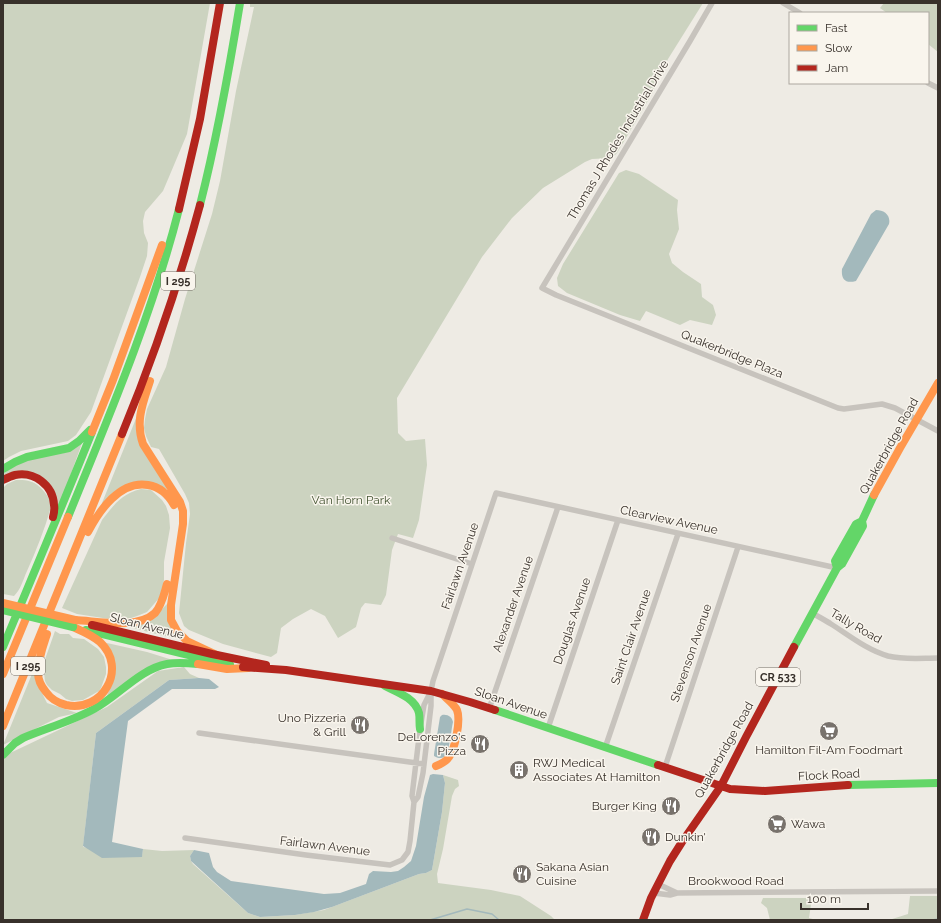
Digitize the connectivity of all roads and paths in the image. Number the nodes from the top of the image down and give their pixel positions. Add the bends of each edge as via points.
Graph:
1 (220, 3) edge
2 (240, 3) edge
3 (712, 3) edge
4 (783, 3) edge
5 (798, 12) edge
6 (929, 84) edge
7 (938, 88) edge
8 (178, 213) junction
9 (542, 288) joint
10 (160, 338) junction
11 (938, 383) edge
12 (917, 420) junction
13 (94, 426) junction
14 (938, 431) edge
15 (3, 469) edge
16 (3, 480) edge
17 (496, 493) joint
18 (558, 507) junction
19 (618, 520) junction
20 (678, 534) junction
21 (392, 538) dead end
22 (738, 547) junction
23 (76, 548) junction
24 (43, 550) junction
25 (472, 564) junction
26 (837, 568) junction
27 (3, 603) edge
28 (52, 607) junction
29 (3, 611) edge
30 (812, 613) junction
31 (74, 624) junction
32 (3, 647) edge
33 (219, 656) junction
34 (938, 658) edge
35 (248, 668) junction
36 (286, 670) junction
37 (3, 674) edge
38 (380, 683) junction
39 (431, 691) junction
40 (442, 694) junction
41 (489, 709) junction
42 (3, 726) edge
43 (548, 728) junction
44 (420, 729) junction
45 (199, 733) dead end
46 (605, 748) junction
47 (3, 755) edge
48 (415, 762) junction
49 (424, 764) junction
50 (436, 766) dead end
51 (665, 767) junction
52 (938, 783) edge
53 (721, 786) junction
54 (414, 802) junction
55 (185, 838) dead end
56 (658, 884) junction
57 (938, 891) edge
58 (654, 893) junction
59 (677, 893) junction
60 (643, 920) edge

1 - 8 main road, I 295 via 201,116
2 - 10 main road, I 295 via 211,162 190,244
3 - 9 street, Thomas J Rhodes Industrial Drive
4 - 5 street
6 - 7 street
8 - 13 main road via 166,235
8 - 37 main road, I 295 via 129,364
9 - 12 street, Quakerbridge Plaza via 838,408 882,404
10 - 23 main road, I 295
10 - 33 main road via 140,418 139,435 183,511 170,605 171,616 174,627 185,639
11 - 12 main road, Quakerbridge Road / CR 533
12 - 14 street, Quakerbridge Plaza
12 - 26 main road, Quakerbridge Road / CR 533 via 862,521 863,526 842,564
13 - 15 main road via 72,447 21,458
13 - 24 main road
16 - 24 main road via 15,475 28,475 39,479 52,492 55,511
17 - 18 street, Clearview Avenue
17 - 25 street, Fairlawn Avenue
18 - 19 street, Clearview Avenue
18 - 41 street, Alexander Avenue
19 - 20 street, Clearview Avenue
19 - 43 street, Douglas Avenue
20 - 22 street, Clearview Avenue
20 - 46 street, Saint Clair Avenue
21 - 25 street
22 - 26 street, Clearview Avenue
22 - 51 street, Stevenson Avenue
23 - 28 main road, I 295
23 - 31 main road via 87,536 103,508 127,488 143,484 153,486 166,493 174,505 177,522 167,588 157,611 147,618 128,624 91,621
24 - 32 main road
25 - 39 street, Fairlawn Avenue
26 - 30 main road, Quakerbridge Road / CR 533
27 - 31 main road, Sloan Avenue, bridge
28 - 31 main road via 49,628 39,660 39,678 44,691 53,700 62,705 76,707 92,703 104,693 110,684 112,669 110,656 102,644
28 - 42 main road, I 295
29 - 31 main road, Sloan Avenue, bridge
30 - 34 street, Tally Road via 872,650 899,658
30 - 53 main road, Quakerbridge Road / CR 533
31 - 33 main road, Sloan Avenue
31 - 35 main road, Sloan Avenue via 216,662
33 - 36 main road, Sloan Avenue
35 - 36 main road, Sloan Avenue
35 - 47 main road via 228,669 180,663 160,666 80,716 23,738
36 - 38 main road, Sloan Avenue
38 - 39 main road, Sloan Avenue
38 - 44 main road via 414,703 419,714
39 - 40 main road, Sloan Avenue
39 - 44 street, Fairlawn Avenue via 424,705
39 - 49 street, Fairlawn Avenue via 432,706
40 - 41 main road, Sloan Avenue
40 - 50 main road via 458,712 458,719 451,756
41 - 43 main road, Sloan Avenue
43 - 46 main road, Sloan Avenue
44 - 48 street, Fairlawn Avenue
45 - 48 street
46 - 51 main road, Sloan Avenue
48 - 49 street
48 - 54 street, Fairlawn Avenue via 412,796
49 - 54 street, Fairlawn Avenue via 418,797
51 - 53 main road, Sloan Avenue
52 - 53 main road, Flock Road via 838,785 765,791
53 - 56 main road, Quakerbridge Road / CR 533 via 682,842
54 - 55 street, Fairlawn Avenue via 408,852 402,860 390,865
56 - 58 main road, Quakerbridge Road / CR 533
56 - 59 street, Brookwood Road
57 - 59 street, Brookwood Road
58 - 59 street, Brookwood Road
58 - 60 main road, Quakerbridge Road / CR 533

